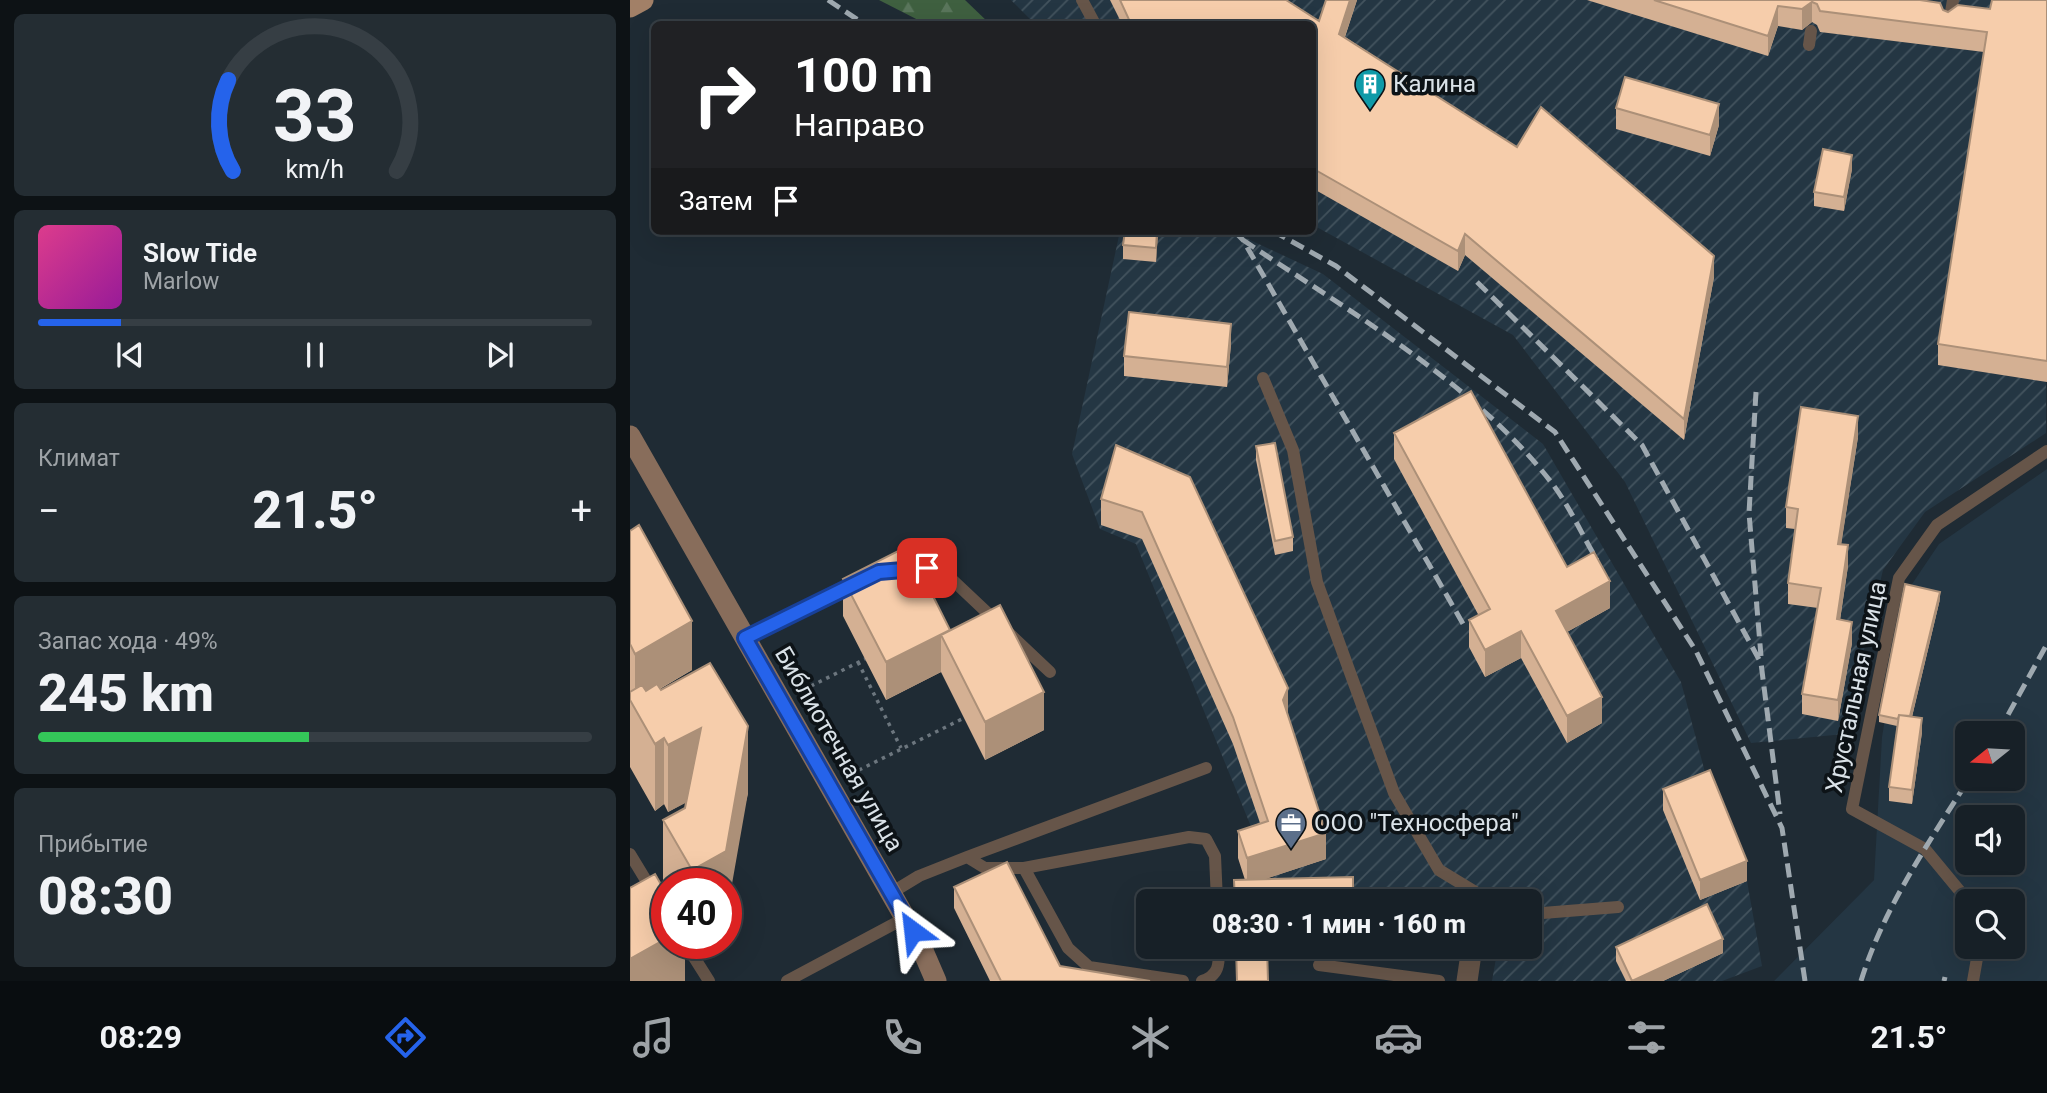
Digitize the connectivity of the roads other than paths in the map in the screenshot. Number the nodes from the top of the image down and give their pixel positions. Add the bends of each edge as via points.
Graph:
1 (643, 0) edge
2 (1082, 0) edge
3 (1953, 0) edge
4 (630, 7) edge
5 (1093, 21) edge
6 (1949, 24) edge
7 (1811, 31) dead end
8 (1809, 46) dead end
9 (1263, 378) dead end
10 (630, 436) edge
11 (2047, 451) edge
12 (891, 571) edge
13 (868, 578) edge
14 (745, 638) junction
15 (1050, 672) dead end
16 (1206, 768) dead end
17 (630, 854) edge
18 (967, 857) junction
19 (1024, 868) junction
20 (651, 889) edge
21 (1216, 889) edge
22 (1467, 889) edge
23 (1958, 889) edge
24 (891, 893) junction
25 (1619, 908) dead end
26 (1542, 913) edge
27 (905, 918) junction
28 (695, 959) edge
29 (1220, 959) edge
30 (1470, 959) edge
31 (1977, 959) edge
32 (1319, 965) dead end
33 (709, 981) edge
34 (787, 981) edge
35 (936, 981) edge
36 (1182, 981) edge
37 (1202, 981) edge
38 (1438, 981) edge
39 (1467, 981) edge
40 (1973, 981) edge

1 - 4 main road
2 - 5 lane
3 - 6 lane
7 - 8 lane
9 - 22 lane via 1293,450 1317,582 1394,793 1439,870
10 - 14 street, Библиотечная улица
11 - 23 lane, Хрустальная улица via 1937,525 1899,578 1852,810 1925,849
12 - 15 lane via 943,571
13 - 14 lane
14 - 24 street, Библиотечная улица
16 - 18 lane
17 - 20 lane
18 - 19 lane via 985,868
18 - 24 lane
19 - 21 lane via 1189,837 1206,839 1215,856
19 - 36 lane via 1068,948 1089,967
24 - 27 street, Библиотечная улица
25 - 26 lane
27 - 34 lane
27 - 35 street, Библиотечная улица
28 - 33 lane
29 - 37 lane via 1220,967
30 - 39 street
31 - 40 lane
32 - 38 lane

